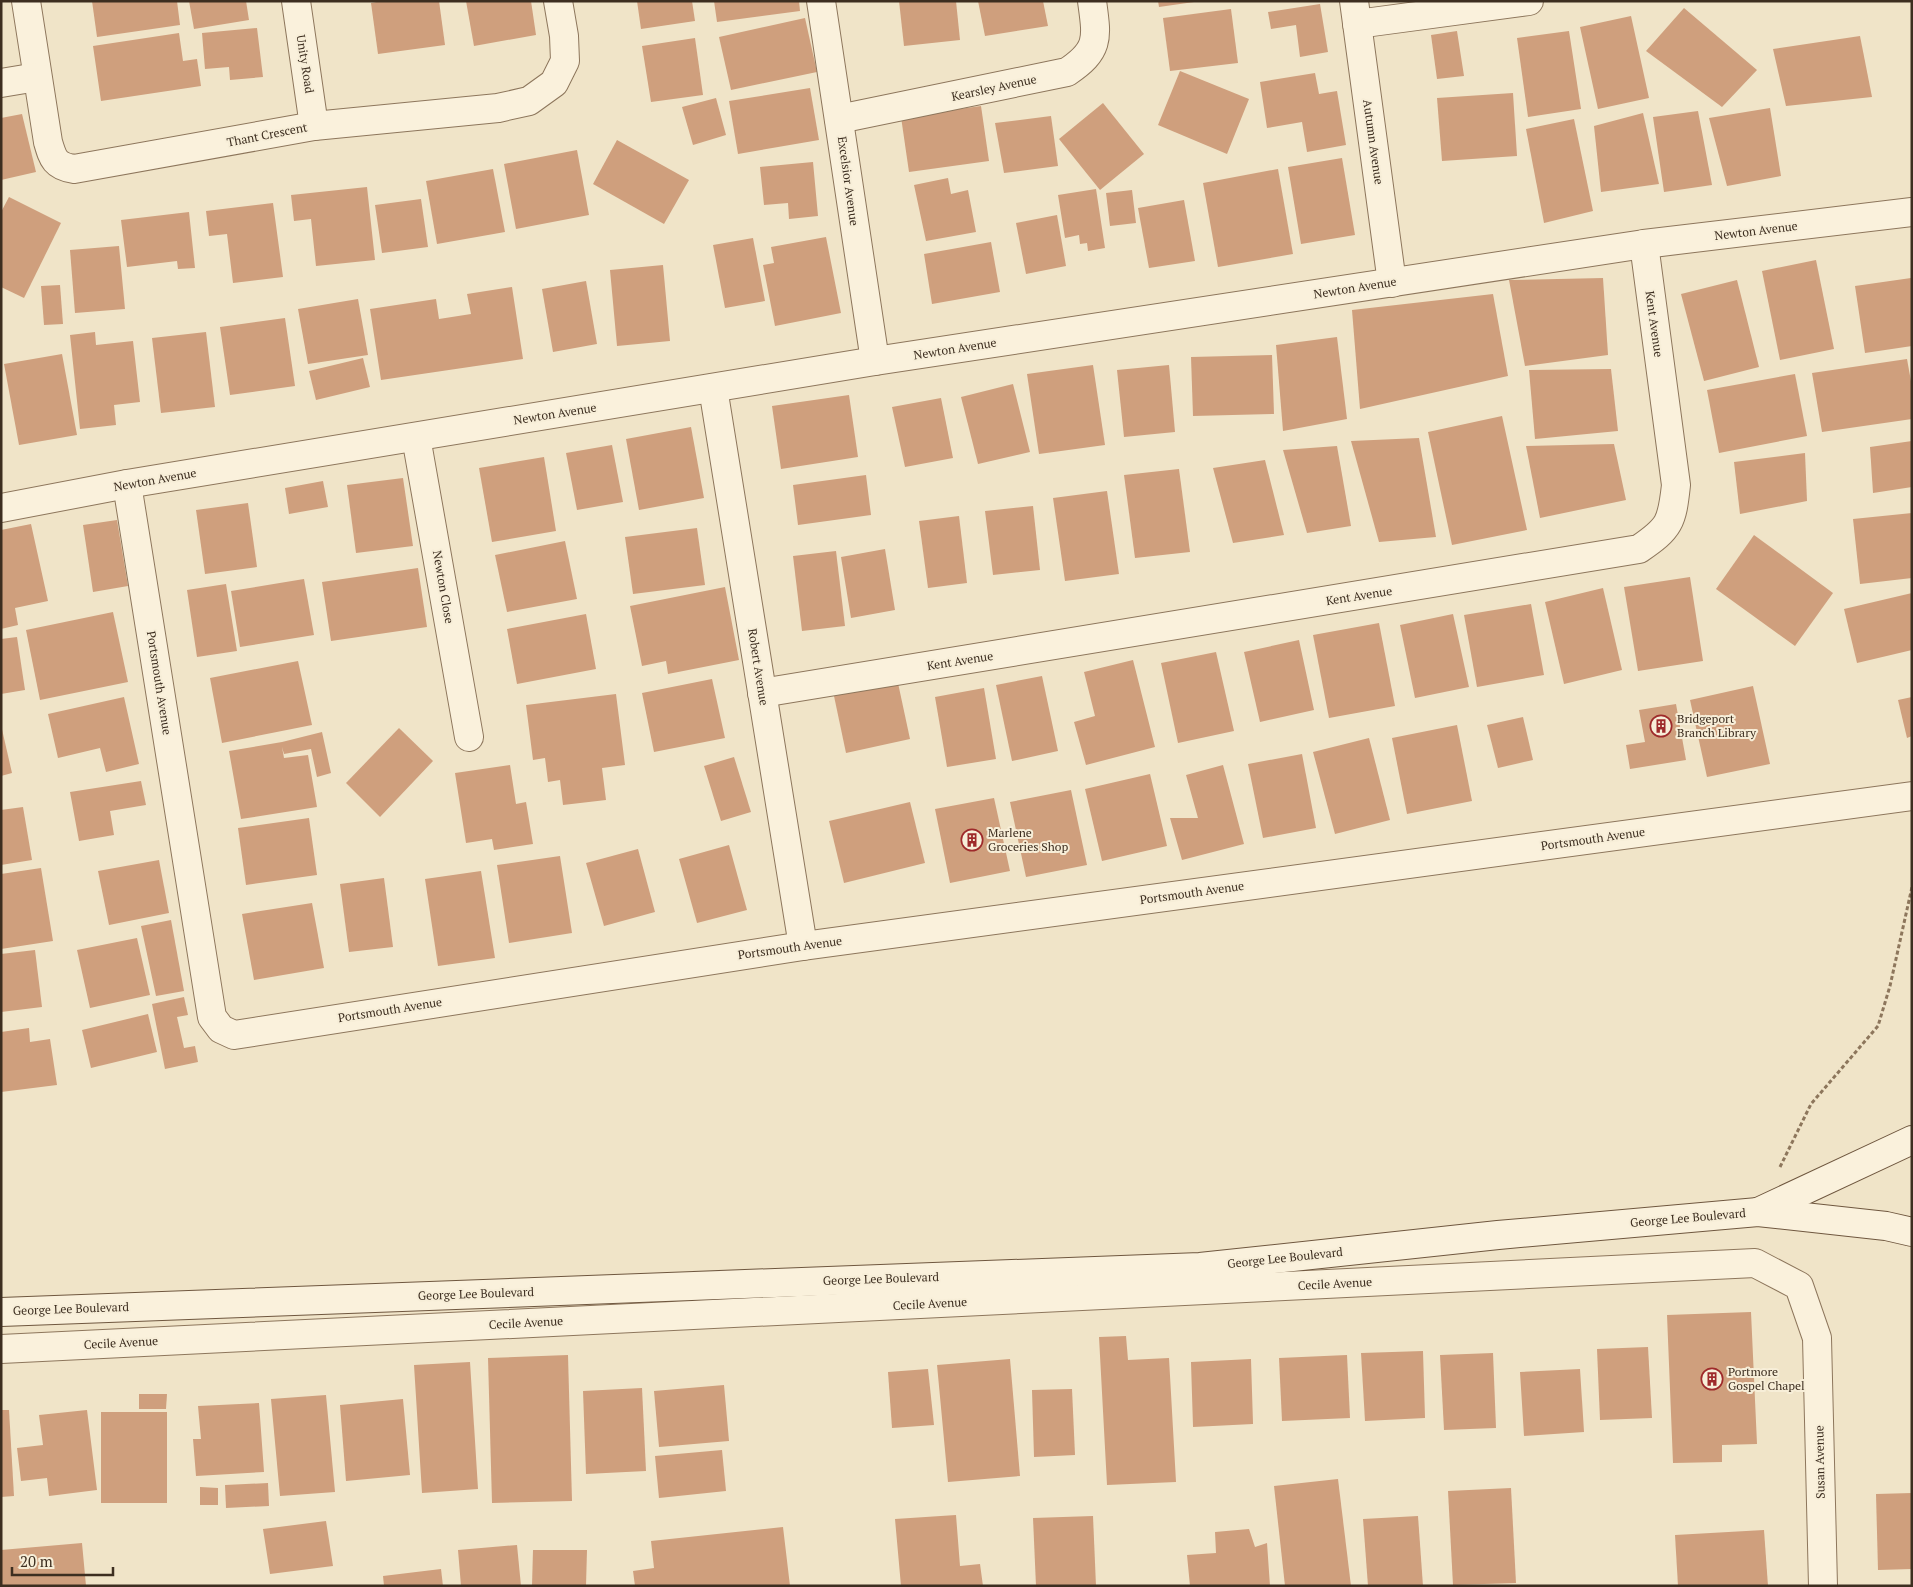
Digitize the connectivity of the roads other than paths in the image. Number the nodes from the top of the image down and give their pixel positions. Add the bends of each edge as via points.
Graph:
1 (26, 1) edge
2 (296, 1) edge
3 (558, 1) edge
4 (821, 1) edge
5 (1092, 1) edge
6 (1529, 1) edge
7 (1355, 13) edge
8 (37, 77) junction
9 (1, 83) edge
10 (839, 119) junction
11 (314, 126) junction
12 (1912, 212) edge
13 (1644, 244) junction
14 (1392, 283) junction
15 (874, 361) junction
16 (712, 388) junction
17 (416, 437) junction
18 (127, 484) junction
19 (1, 508) edge
20 (762, 693) junction
21 (469, 736) dead end
22 (1912, 796) edge
23 (803, 946) junction
24 (1912, 1140) edge
25 (1758, 1212) junction
26 (1912, 1232) edge
27 (1, 1312) edge
28 (1817, 1338) joint
29 (1, 1349) edge
30 (1823, 1586) edge

1 - 8 street, Thant Crescent
2 - 11 street, Unity Road
3 - 11 street, Thant Crescent via 565,61 554,83 529,101 498,108
4 - 10 street, Excelsior Avenue
5 - 10 street, Kearsley Avenue via 1095,43 1085,60 1067,72
6 - 7 street
7 - 14 street, Autumn Avenue
8 - 9 street
8 - 11 street, Thant Crescent via 53,157 61,167 74,169
10 - 15 street, Excelsior Avenue
12 - 13 street, Newton Avenue
13 - 14 street, Newton Avenue
13 - 20 street, Kent Avenue via 1676,485 1673,511 1662,534 1639,550
14 - 15 street, Newton Avenue
15 - 16 street, Newton Avenue
16 - 17 street, Newton Avenue
16 - 20 street, Robert Avenue
17 - 18 street, Newton Avenue
17 - 21 street, Newton Close
18 - 19 street, Newton Avenue
18 - 23 street, Portsmouth Avenue via 212,1017 221,1029 234,1035
20 - 23 street, Robert Avenue
22 - 23 street, Portsmouth Avenue
24 - 25 street, George Lee Boulevard
25 - 26 street, George Lee Boulevard via 1886,1226
25 - 27 street, George Lee Boulevard via 1498,1235 1200,1267
28 - 29 street, Cecile Avenue via 1799,1286 1755,1263
28 - 30 street, Susan Avenue

